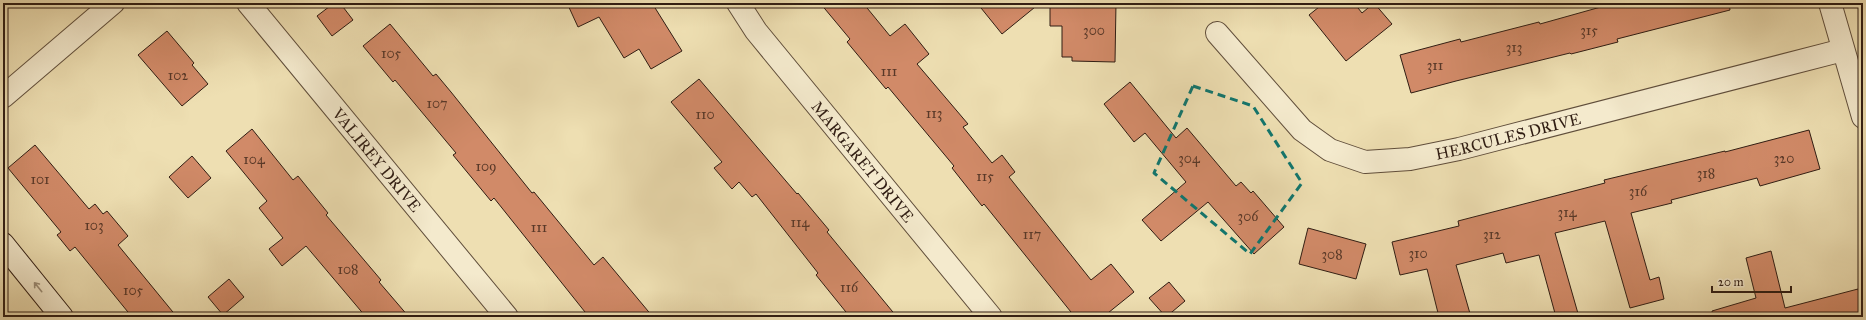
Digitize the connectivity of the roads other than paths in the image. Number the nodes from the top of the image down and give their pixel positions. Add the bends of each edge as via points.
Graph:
1 (113, 3) edge
2 (248, 3) edge
3 (738, 3) edge
4 (1830, 3) edge
5 (1217, 33) dead end
6 (1843, 50) junction
7 (3, 97) edge
8 (1863, 117) edge
9 (3, 244) edge
10 (62, 317) edge
11 (507, 317) edge
12 (991, 317) edge

1 - 7 street
2 - 11 street, VALIREY DRIVE
3 - 12 street, MARGARET DRIVE via 756,31
4 - 6 street
5 - 6 street, HERCULES DRIVE via 1302,130 1330,150 1366,162 1410,159 1459,149
6 - 8 street
10 -> 9 street

